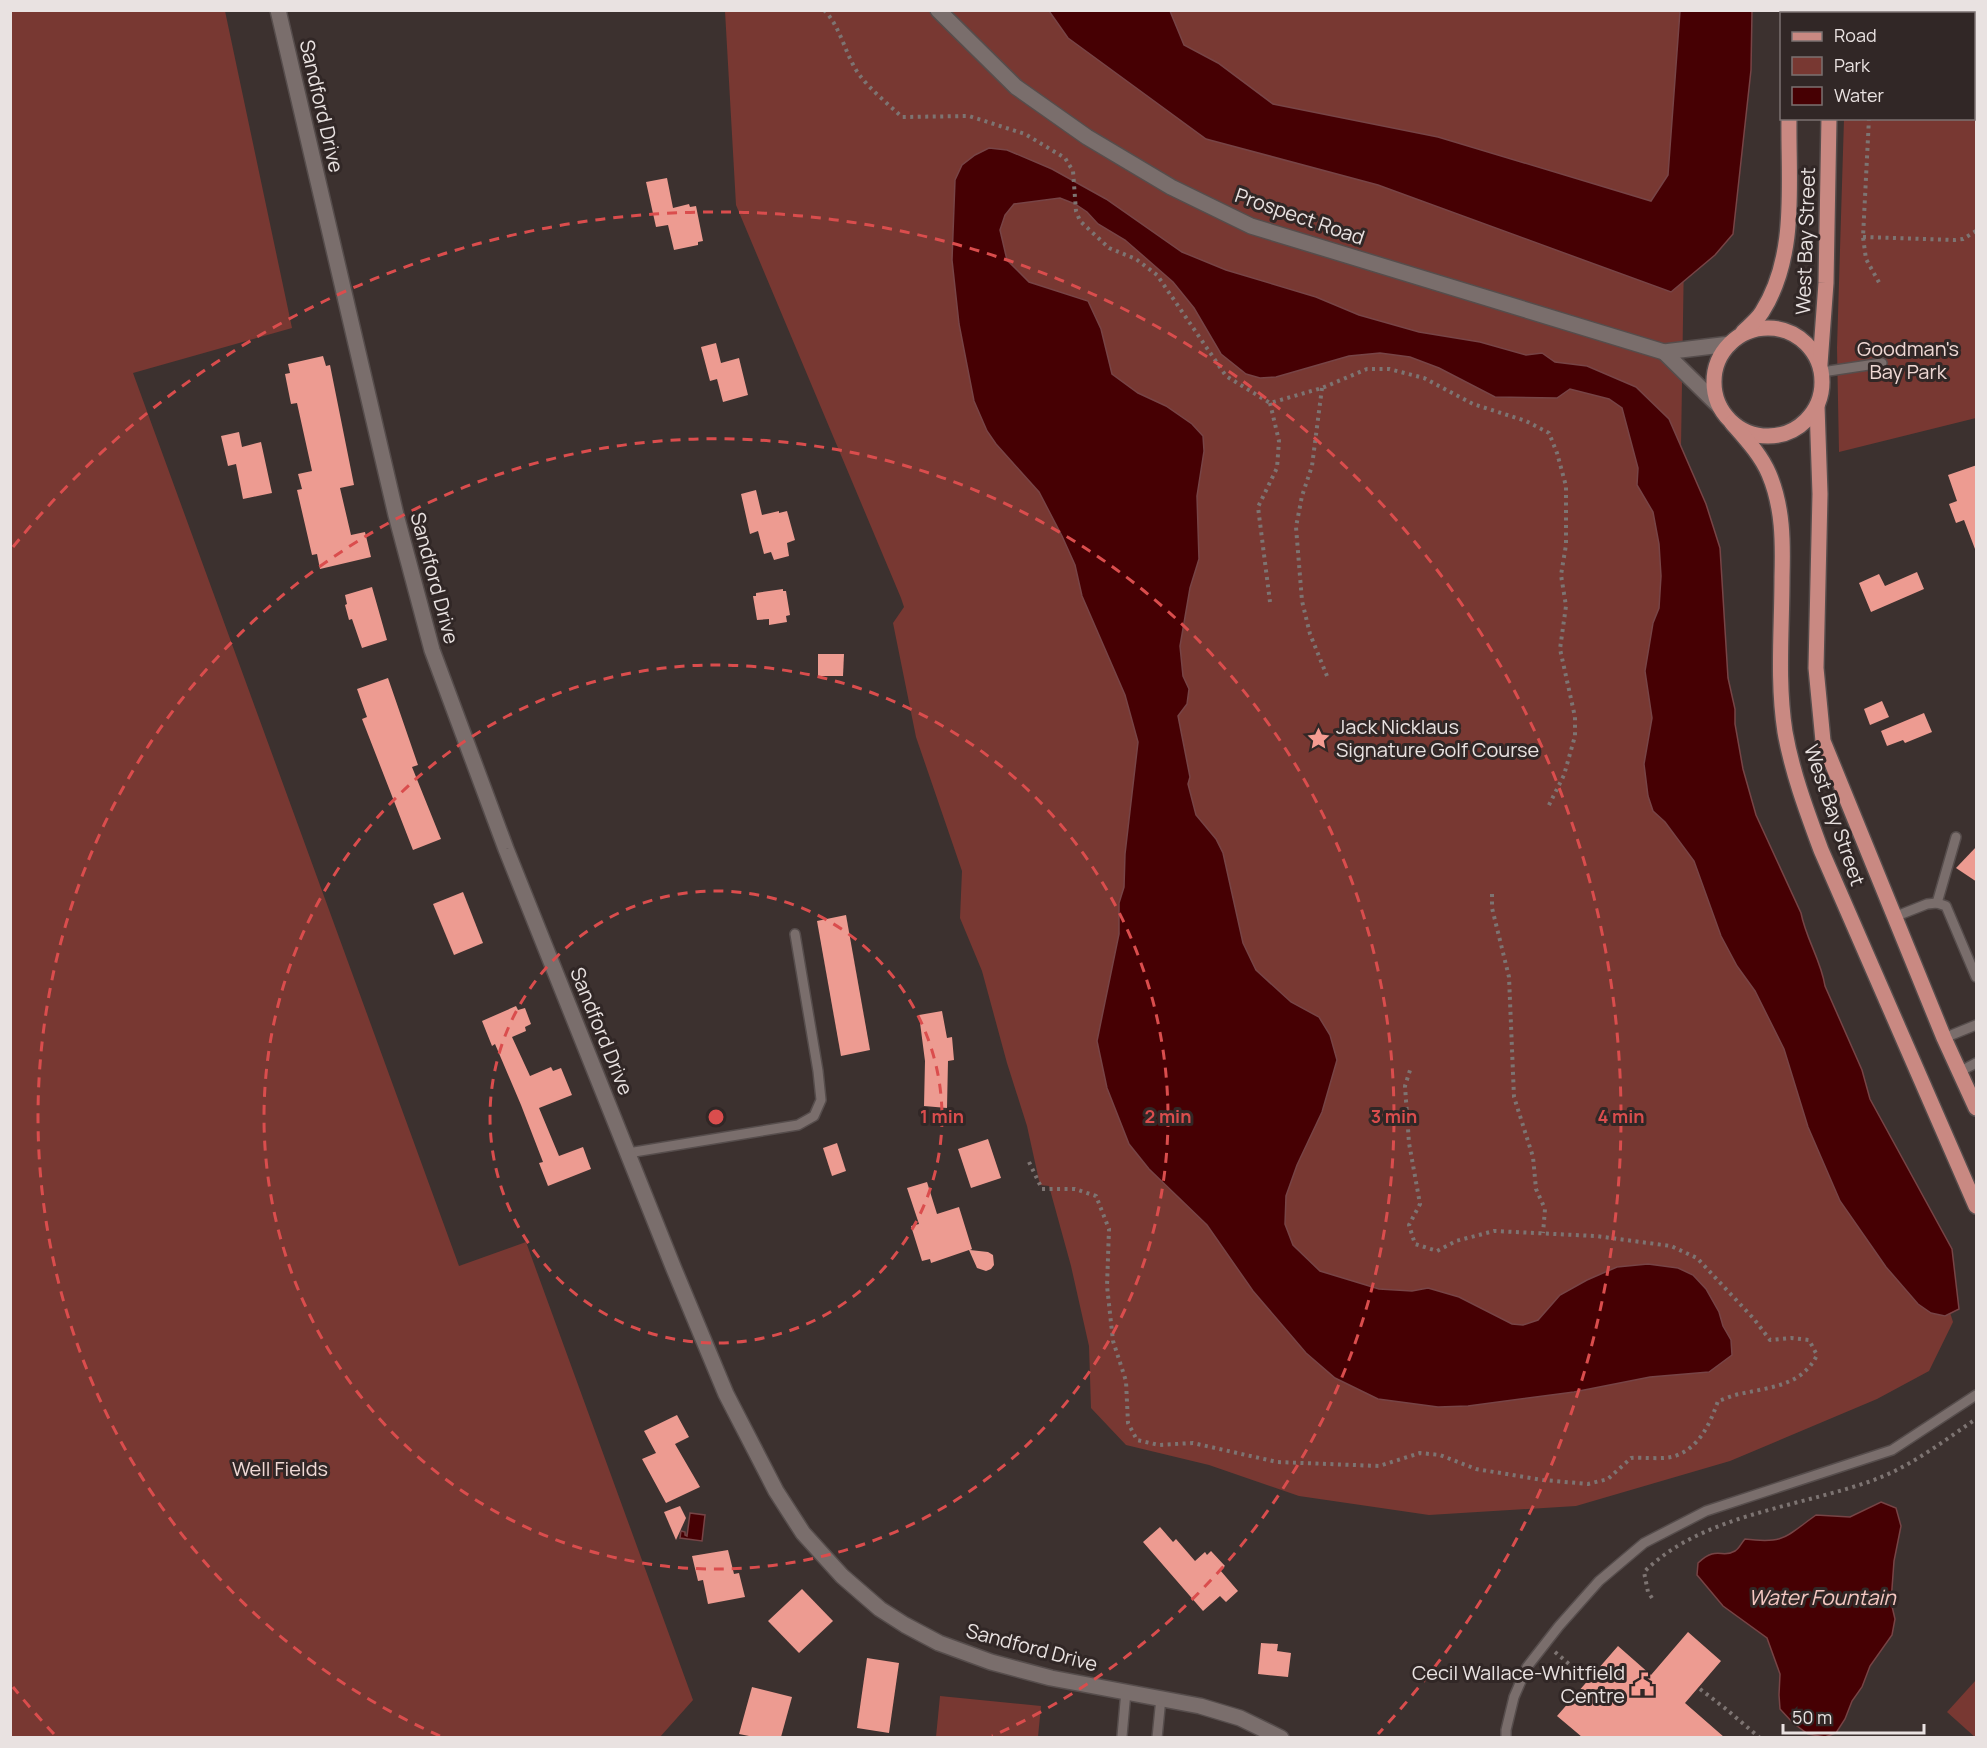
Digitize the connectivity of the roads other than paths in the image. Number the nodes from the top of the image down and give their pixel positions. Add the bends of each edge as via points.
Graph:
1 (278, 10) edge
2 (938, 10) edge
3 (1789, 120) edge
4 (1829, 120) edge
5 (1734, 340) junction
6 (1664, 352) junction
7 (1882, 363) dead end
8 (1821, 368) junction
9 (1817, 406) junction
10 (1720, 407) junction
11 (1732, 423) junction
12 (1956, 837) dead end
13 (1937, 903) junction
14 (1894, 917) junction
15 (795, 934) dead end
16 (1977, 977) edge
17 (1977, 1025) edge
18 (1944, 1038) junction
19 (1977, 1064) edge
20 (1959, 1072) junction
21 (1977, 1108) edge
22 (628, 1153) junction
23 (1977, 1206) edge
24 (1977, 1395) edge
25 (1126, 1691) junction
26 (1161, 1698) junction
27 (1122, 1736) dead end
28 (1157, 1737) edge
29 (1281, 1737) edge
30 (1506, 1737) edge

1 - 22 street, Sandford Drive via 396,515 432,650 506,849
2 - 6 street, Prospect Road via 1017,87 1087,137 1171,187 1251,226
3 - 5 main road, West Bay Street via 1789,213 1780,275 1760,314
4 - 8 main road, West Bay Street
5 - 6 street, Prospect Road
5 - 8 main road via 1751,330 1779,329 1810,348
5 - 10 main road via 1722,353 1715,370 1715,394
6 - 10 street, Prospect Road
7 - 8 lane
8 - 9 main road
9 - 11 main road via 1800,426 1780,435 1750,434
9 - 14 main road, West Bay Street via 1820,494 1816,668 1823,741
10 - 11 main road
11 - 23 main road, West Bay Street via 1762,461 1778,501 1783,530 1780,672 1786,733 1802,797 1830,872
12 - 13 lane
13 - 14 lane
13 - 16 lane via 1946,906
14 - 18 main road, West Bay Street
15 - 22 lane via 818,1071 821,1100 814,1116 798,1125
17 - 18 lane
18 - 20 main road, West Bay Street
19 - 20 lane
20 - 21 main road, West Bay Street
22 - 25 street, Sandford Drive via 730,1403 776,1491 825,1560 880,1609 939,1643 1050,1678
24 - 30 lane via 1892,1450 1706,1511 1644,1544 1599,1581 1527,1666 1514,1697
25 - 26 street, Sandford Drive
25 - 27 lane
26 - 28 lane
26 - 29 street, Sandford Drive via 1240,1718

